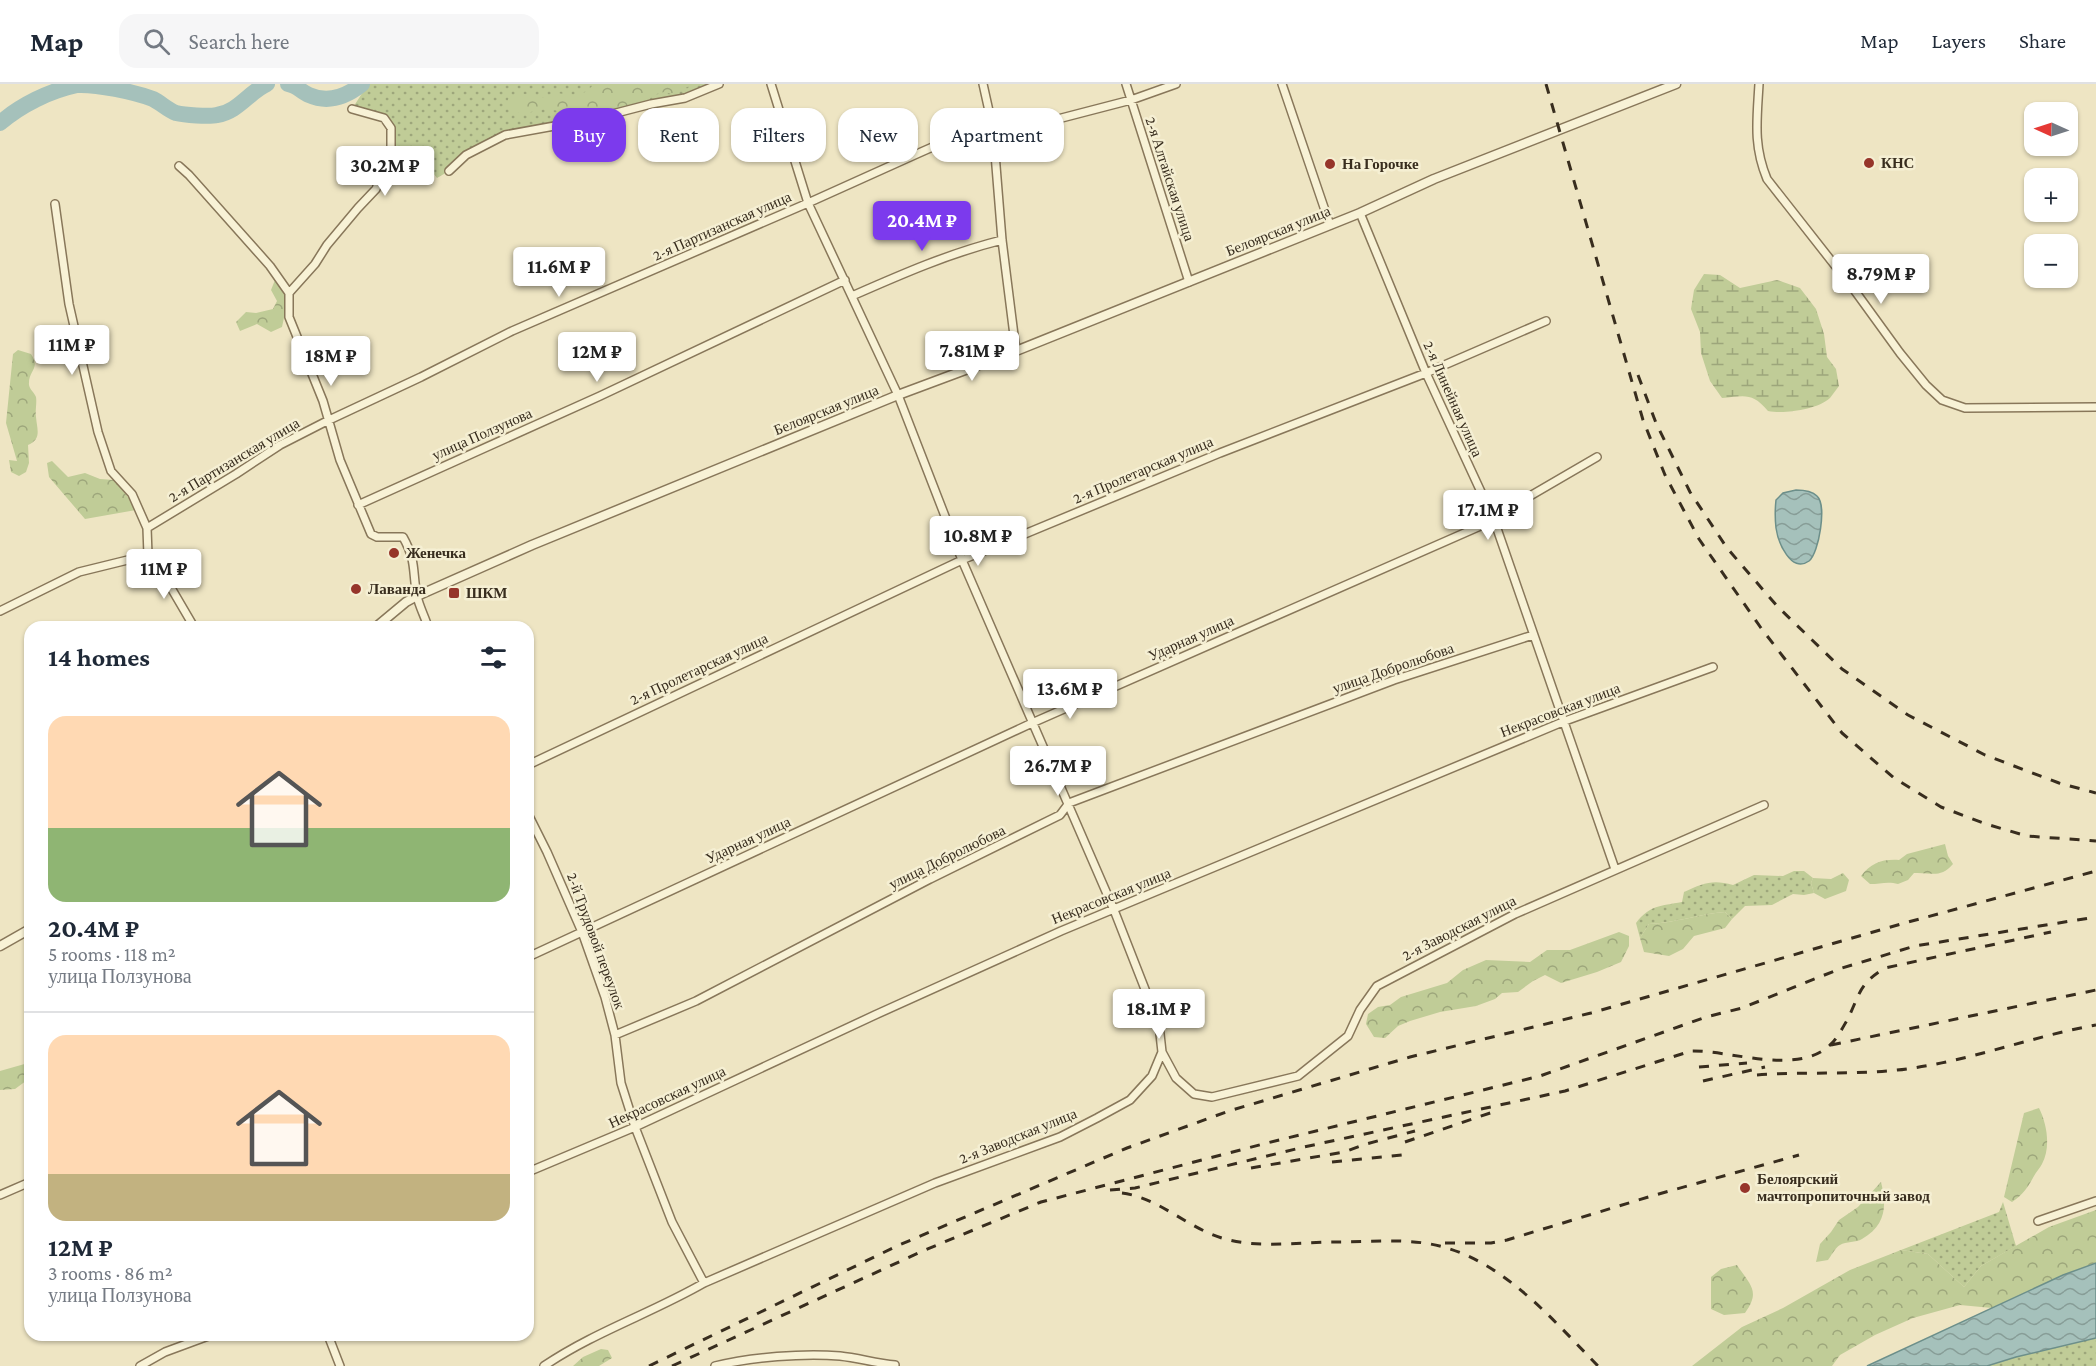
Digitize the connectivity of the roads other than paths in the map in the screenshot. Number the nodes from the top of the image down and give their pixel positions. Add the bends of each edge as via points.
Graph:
1 (719, 84) edge
2 (771, 84) edge
3 (983, 84) edge
4 (1126, 84) edge
5 (1176, 84) edge
6 (1282, 84) edge
7 (1676, 84) edge
8 (1759, 84) edge
9 (1131, 100) junction
10 (988, 108) edge
11 (352, 109) dead end
12 (1064, 117) edge
13 (930, 149) edge
14 (996, 162) edge
15 (179, 166) dead end
16 (449, 171) dead end
17 (808, 203) junction
18 (55, 204) dead end
19 (1360, 213) junction
20 (1330, 225) junction
21 (1002, 240) junction
22 (845, 280) junction
23 (1189, 282) junction
24 (289, 293) junction
25 (852, 296) junction
26 (1546, 321) dead end
27 (1016, 351) junction
28 (1426, 373) junction
29 (898, 395) junction
30 (2096, 407) edge
31 (327, 421) junction
32 (1597, 457) dead end
33 (358, 505) junction
34 (1494, 520) junction
35 (147, 528) junction
36 (148, 555) junction
37 (962, 560) junction
38 (417, 596) junction
39 (0, 611) edge
40 (190, 621) edge
41 (383, 621) edge
42 (426, 621) edge
43 (1533, 635) junction
44 (1713, 667) dead end
45 (1565, 721) junction
46 (1032, 723) junction
47 (534, 762) edge
48 (1069, 803) junction
49 (1764, 805) dead end
50 (534, 826) edge
51 (1615, 868) junction
52 (1114, 910) junction
53 (24, 932) edge
54 (582, 932) junction
55 (0, 946) edge
56 (534, 954) edge
57 (615, 1035) junction
58 (1162, 1052) junction
59 (635, 1127) junction
60 (534, 1169) edge
61 (24, 1185) edge
62 (0, 1195) edge
63 (2096, 1201) edge
64 (2038, 1221) dead end
65 (704, 1282) junction
66 (195, 1341) edge
67 (330, 1341) edge
68 (866, 1364) edge
69 (895, 1365) edge
70 (140, 1366) edge
71 (340, 1366) edge
72 (544, 1366) edge
73 (715, 1366) edge

1 - 16 street via 685,98 505,135 466,155
2 - 17 street
3 - 10 street
4 - 9 street, 2-я Алтайская улица
5 - 9 street, 2-я Партизанская улица
6 - 20 street
7 - 19 street, Белоярская улица via 1434,179
8 - 30 street via 1756,144 1767,179 1926,385 1942,400 1965,408
9 - 12 street, 2-я Партизанская улица
9 - 23 street, 2-я Алтайская улица
11 - 24 street via 384,118 391,128 391,149 376,189
13 - 17 street, 2-я Партизанская улица
14 - 21 street
15 - 24 street via 270,266
17 - 22 street
17 - 31 street, 2-я Партизанская улица via 512,331
18 - 35 street via 69,304 98,432 111,471 132,494
19 - 20 street, Белоярская улица
19 - 28 street, 2-я Линейная улица
20 - 23 street, Белоярская улица
21 - 25 street via 933,261
21 - 27 street
22 - 25 street
22 - 33 street, улица Ползунова
23 - 27 street, Белоярская улица
24 - 31 street via 289,317
25 - 29 street
26 - 28 street, 2-я Пролетарская улица
27 - 29 street, Белоярская улица
28 - 34 street, 2-я Линейная улица
28 - 37 street, 2-я Пролетарская улица
29 - 37 street
29 - 38 street, Белоярская улица
31 - 33 street
31 - 35 street, 2-я Партизанская улица via 280,445
32 - 34 street, Ударная улица
33 - 38 street via 371,534 403,537 414,561
34 - 43 street, 2-я Линейная улица
34 - 46 street, Ударная улица
35 - 36 street
36 - 39 street via 79,572
36 - 40 street via 153,557
37 - 46 street
37 - 47 street, 2-я Пролетарская улица
38 - 41 street, Белоярская улица
38 - 42 street
43 - 45 street, 2-я Линейная улица
43 - 48 street, улица Добролюбова via 1394,680
44 - 45 street, Некрасовская улица
45 - 51 street, 2-я Линейная улица
45 - 52 street, Некрасовская улица
46 - 48 street
46 - 54 street, Ударная улица
48 - 52 street
48 - 57 street, улица Добролюбова via 1060,815 756,971
49 - 51 street, 2-я Заводская улица
50 - 54 street, 2-й Трудовой переулок
51 - 58 street, 2-я Заводская улица via 1515,914 1377,986 1348,1036 1298,1076 1212,1097 1194,1094 1176,1078
52 - 58 street via 1159,1025
52 - 59 street, Некрасовская улица
53 - 55 street
54 - 56 street, Ударная улица
54 - 57 street, 2-й Трудовой переулок
57 - 59 street, 2-й Трудовой переулок via 621,1083
58 - 65 street, 2-я Заводская улица via 1152,1076 1130,1100 1088,1123 915,1191
59 - 60 street, Некрасовская улица
59 - 65 street, 2-й Трудовой переулок via 672,1222
61 - 62 street
63 - 64 street
65 - 72 street, 2-я Заводская улица via 571,1347
66 - 70 street
67 - 71 street
68 - 69 street
68 - 73 street via 841,1356 808,1355

